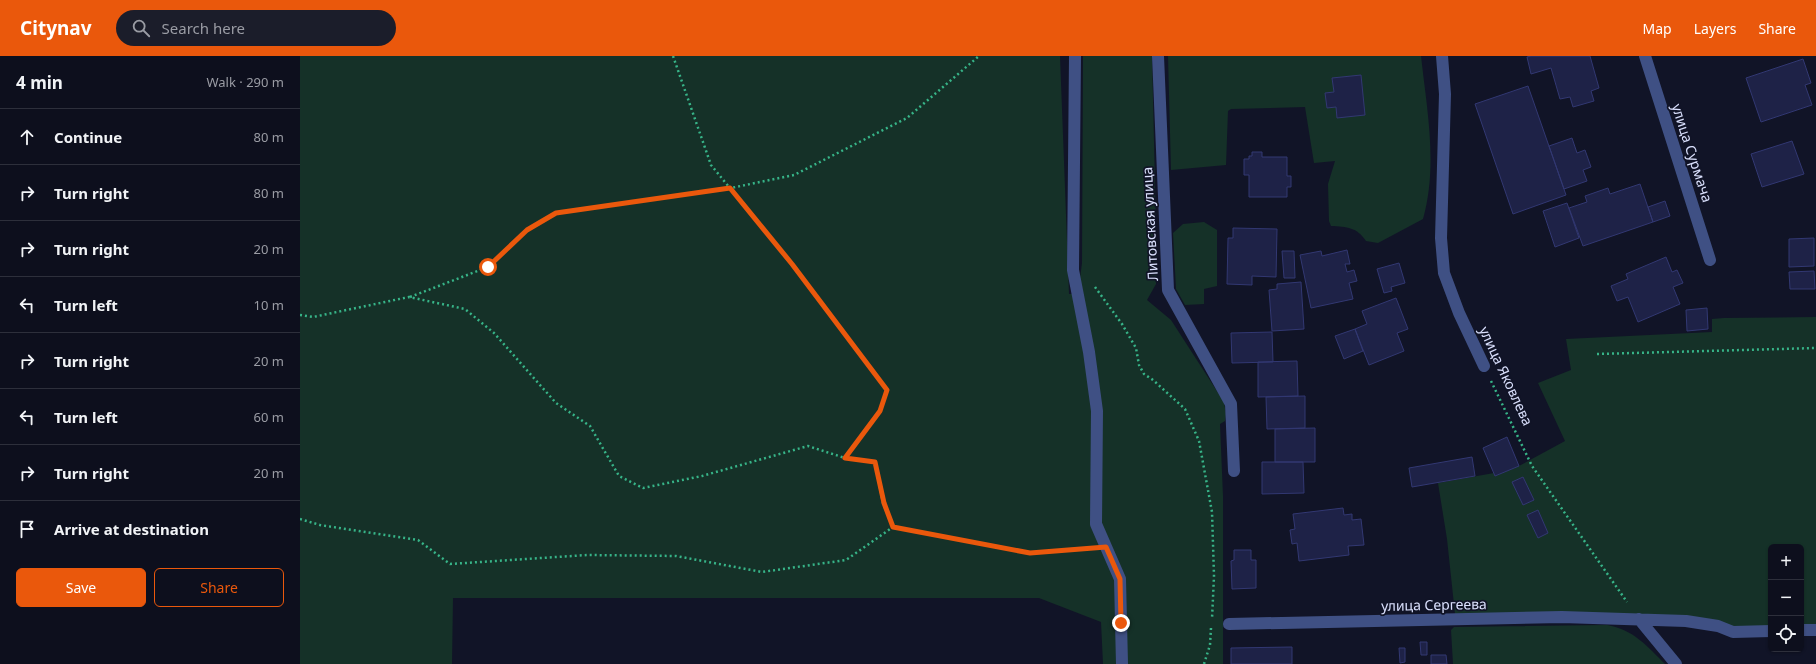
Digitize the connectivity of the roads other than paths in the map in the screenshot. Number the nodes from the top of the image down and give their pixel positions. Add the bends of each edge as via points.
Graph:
1 (1074, 56) edge
2 (1158, 56) edge
3 (1442, 56) edge
4 (1645, 56) edge
5 (1710, 260) dead end
6 (1484, 366) road end
7 (1234, 471) dead end
8 (1639, 619) junction
9 (1229, 624) dead end
10 (1804, 630) edge
11 (1816, 630) edge
12 (1768, 631) edge
13 (1122, 664) edge
14 (1676, 664) edge

1 - 13 street via 1073,270 1089,352 1097,411 1096,524 1120,579
2 - 7 street, Литовская улица via 1168,290 1232,404
3 - 6 street, улица Яковлева via 1445,94 1441,238 1444,273 1459,313
4 - 5 street, улица Сурмача
8 - 9 street, улица Сергеева via 1562,617
8 - 12 street, улица Сергеева via 1686,620 1718,626 1733,632
8 - 14 street
10 - 11 street

